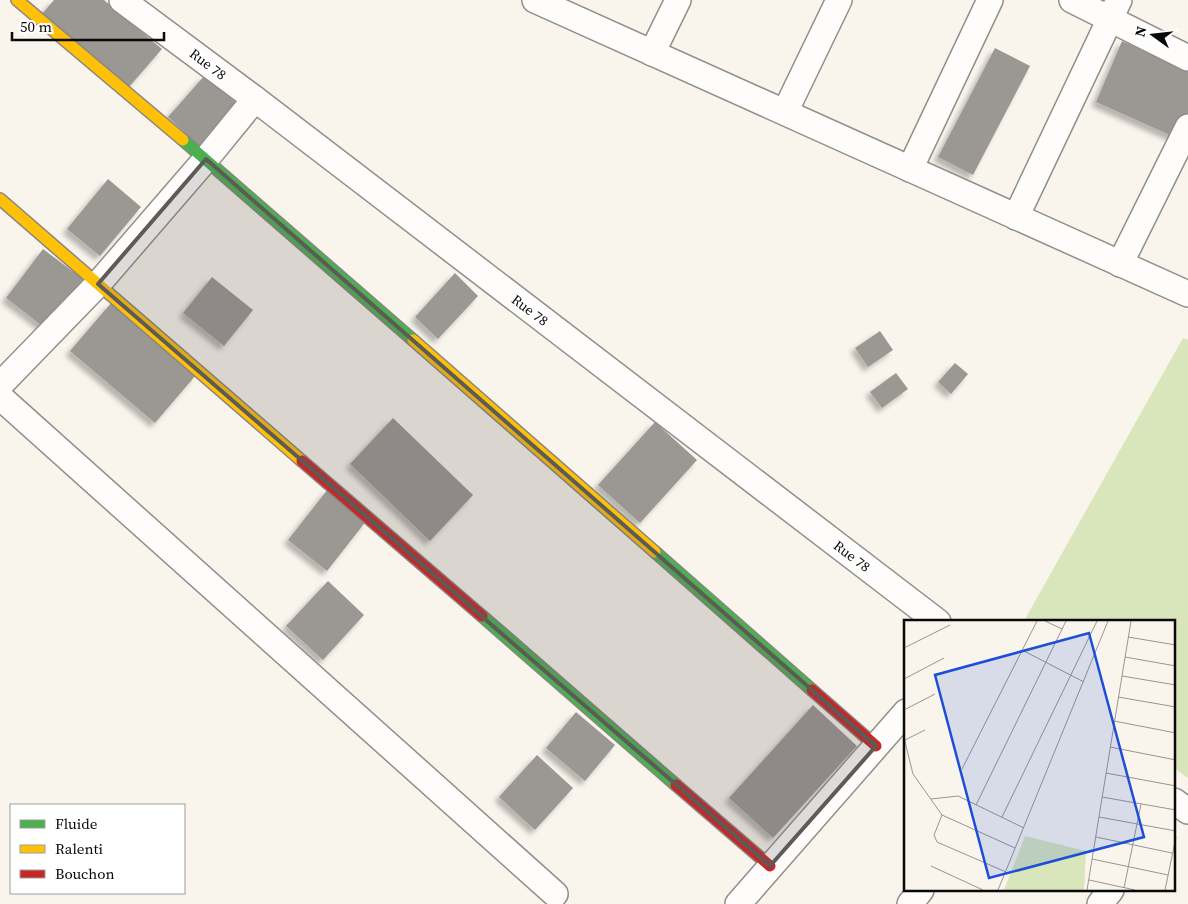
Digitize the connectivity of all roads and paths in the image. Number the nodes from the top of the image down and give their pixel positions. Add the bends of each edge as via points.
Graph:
1 (17, 0) edge
2 (122, 0) edge
3 (535, 0) edge
4 (678, 0) edge
5 (839, 0) edge
6 (990, 0) edge
7 (1072, 0) edge
8 (1115, 9) edge
9 (652, 53) junction
10 (1188, 58) edge
11 (255, 100) junction
12 (785, 112) junction
13 (1188, 127) edge
14 (206, 159) junction
15 (910, 169) junction
16 (0, 199) edge
17 (1016, 217) junction
18 (1120, 264) junction
19 (98, 284) junction
20 (1188, 294) edge
21 (0, 385) edge
22 (0, 397) edge
23 (935, 620) edge
24 (904, 714) edge
25 (876, 746) junction
26 (770, 866) junction
27 (919, 892) edge
28 (1109, 892) edge
29 (555, 894) dead end
30 (738, 904) edge
31 (910, 904) edge
32 (1100, 904) edge

1 - 14 street
2 - 11 street, Rue 78
3 - 9 street
4 - 9 street
5 - 12 street
6 - 15 street
7 - 8 street
8 - 10 street
8 - 17 street
9 - 12 street
11 - 14 street
11 - 23 street, Rue 78
12 - 15 street
13 - 18 street
14 - 19 street
14 - 25 street
15 - 17 street
16 - 19 street
17 - 18 street
18 - 20 street
19 - 21 street
19 - 26 street
22 - 29 street
24 - 25 street
25 - 26 street
26 - 30 street
27 - 31 street
28 - 32 street

